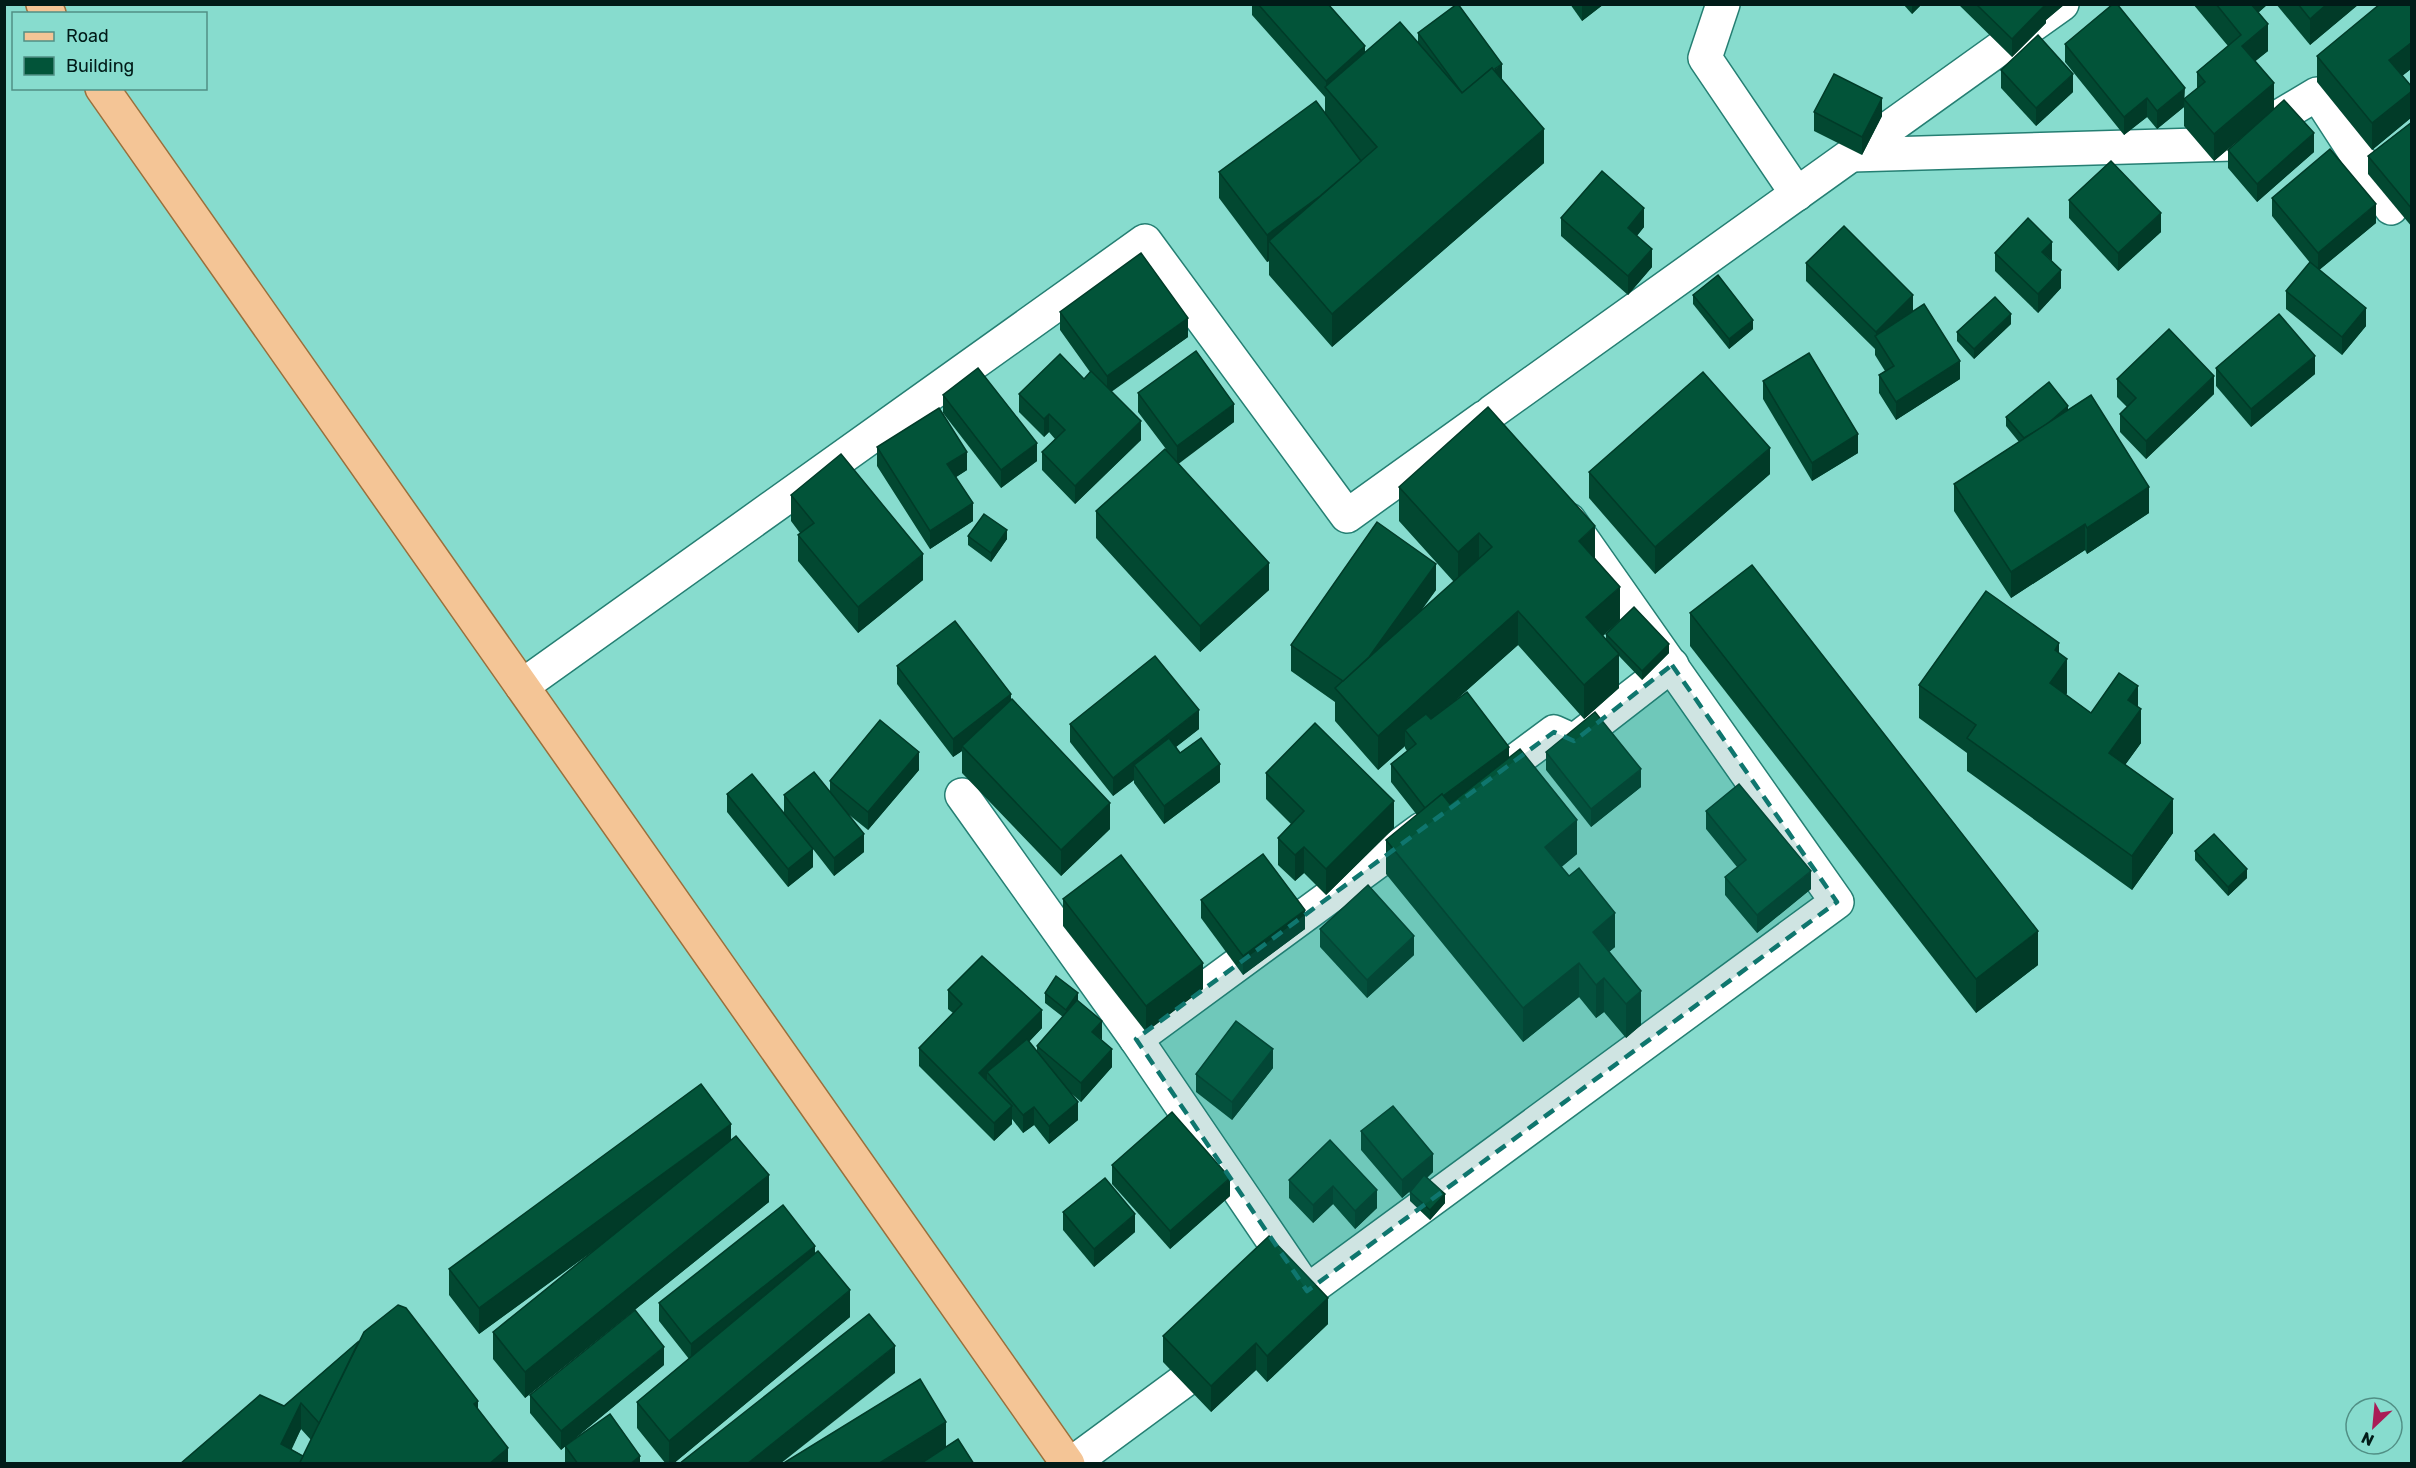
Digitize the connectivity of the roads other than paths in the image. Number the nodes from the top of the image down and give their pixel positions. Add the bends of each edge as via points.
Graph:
1 (1723, 4) edge
2 (2062, 4) edge
3 (103, 90) edge
4 (1852, 155) junction
5 (1797, 194) junction
6 (2391, 208) edge
7 (1554, 500) edge
8 (1672, 665) junction
9 (522, 686) junction
10 (962, 795) dead end
11 (1136, 1039) junction
12 (1307, 1291) junction
13 (1070, 1464) edge

1 - 5 street via 1705,58
2 - 4 street
3 - 9 main road
4 - 5 street
4 - 6 street via 2234,144 2317,94
5 - 9 street via 1499,422 1347,516 1145,241
7 - 8 street
8 - 11 street via 1574,741 1554,732
8 - 12 street via 1837,902
9 - 13 main road
10 - 11 street
11 - 12 street
12 - 13 street

